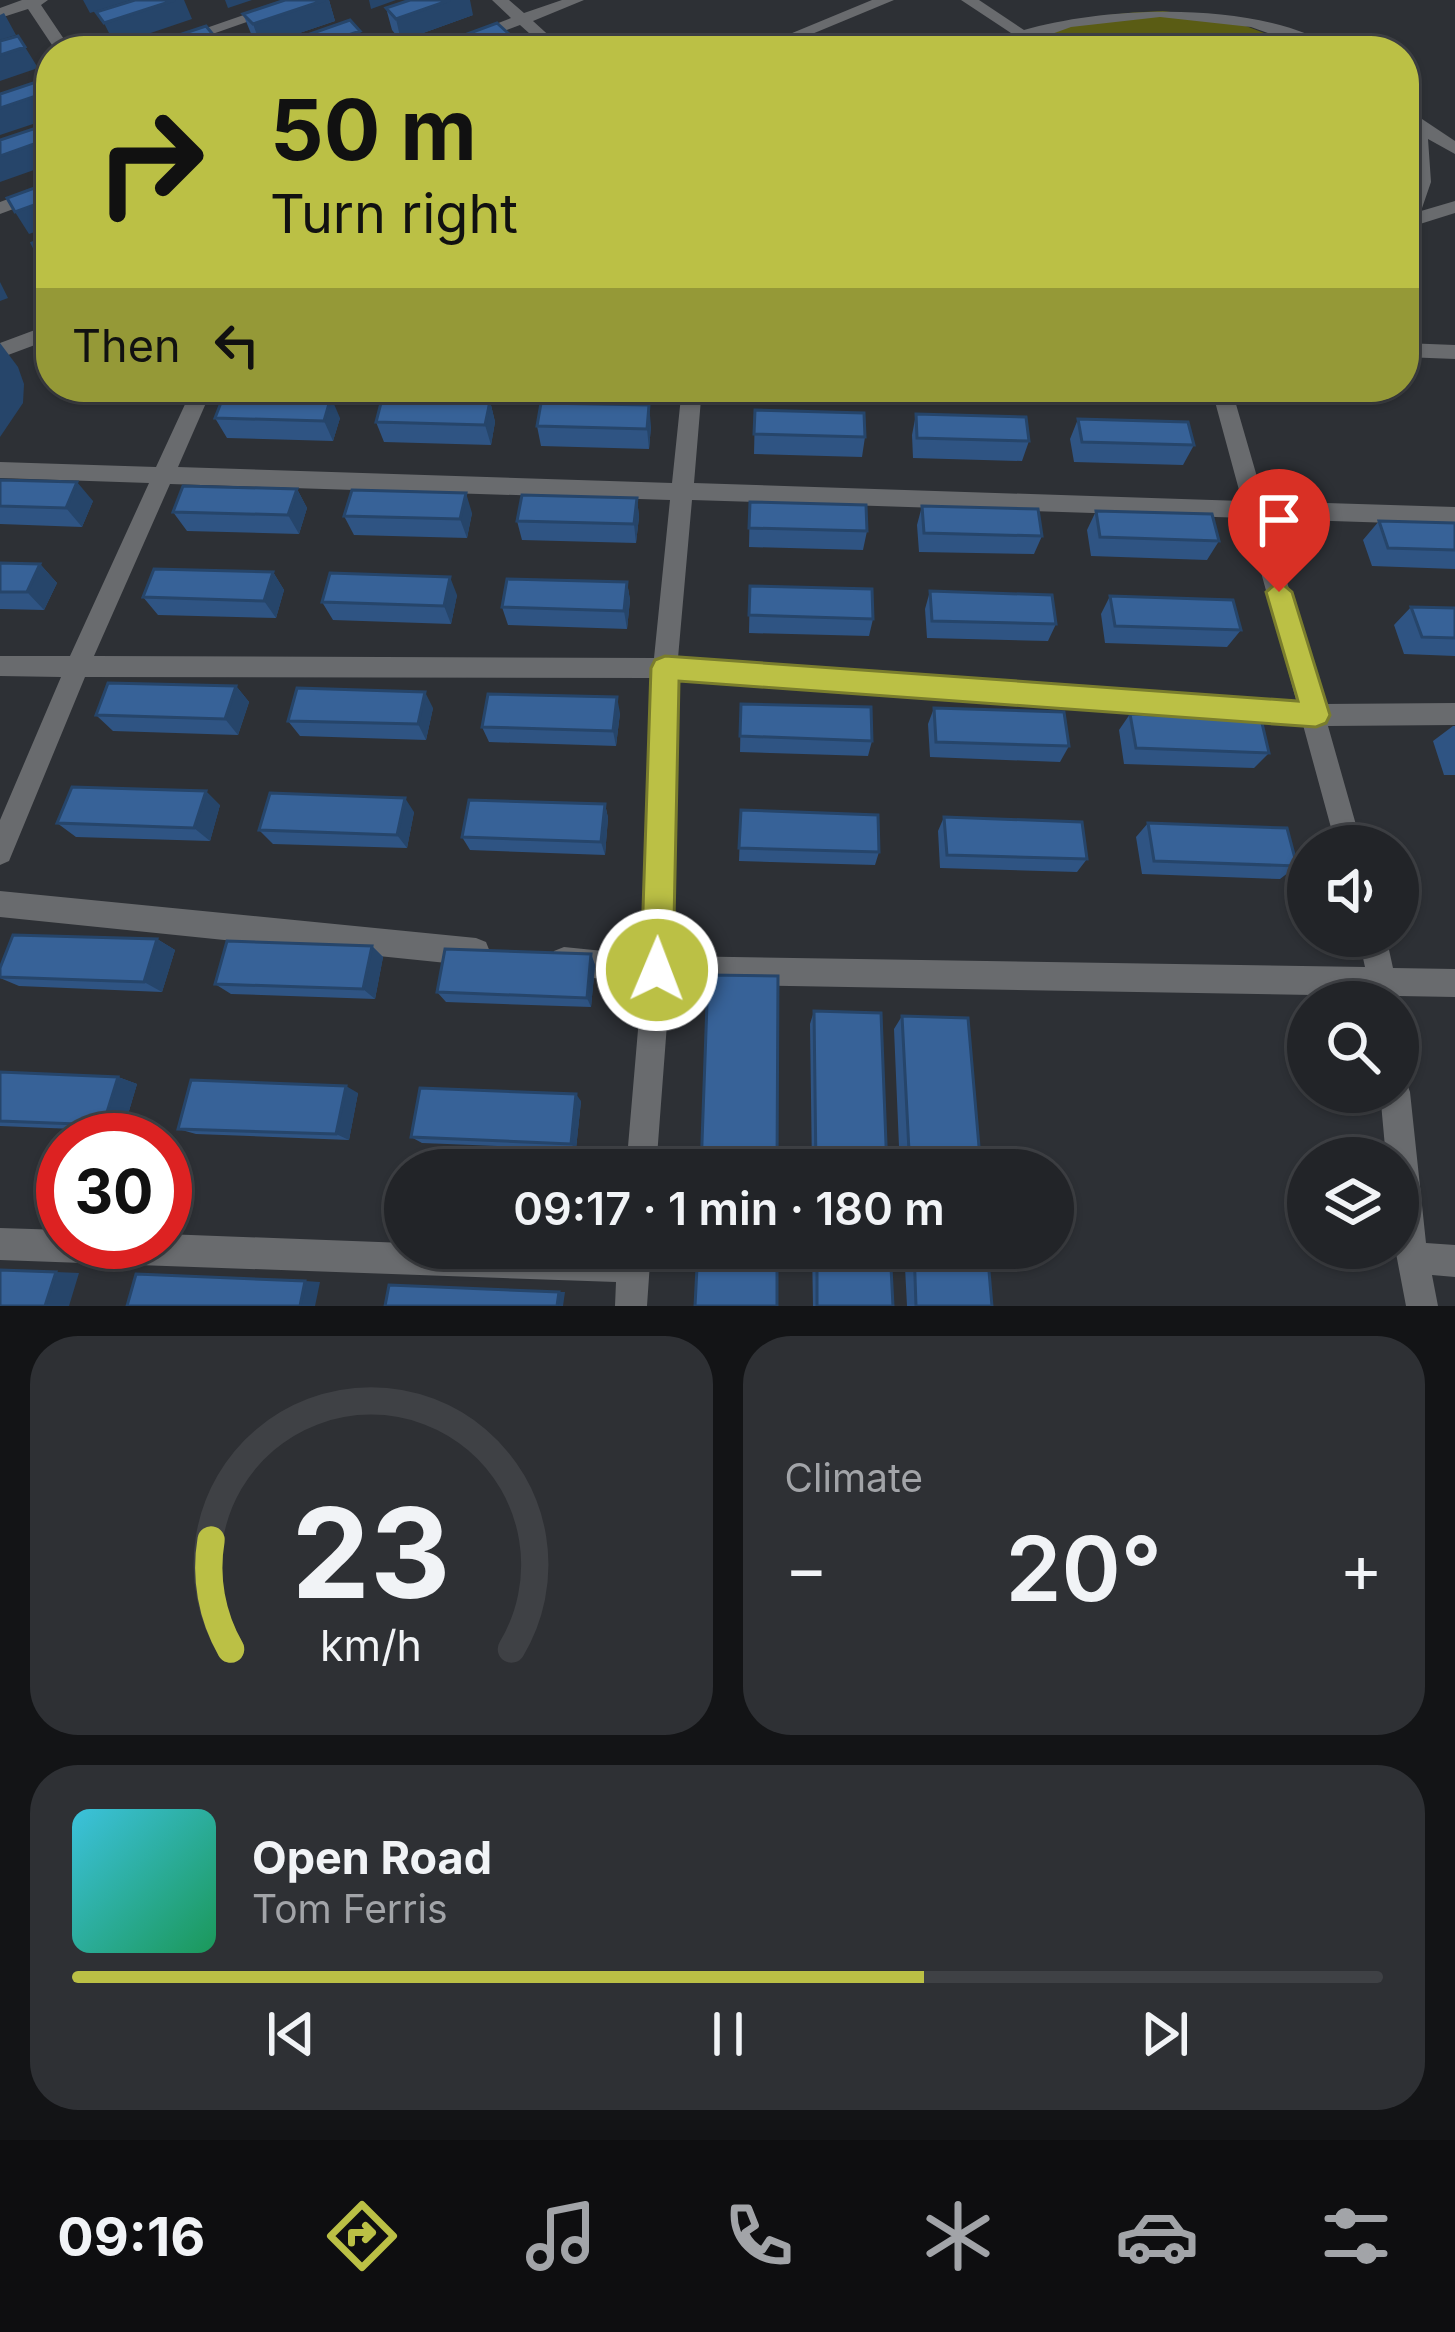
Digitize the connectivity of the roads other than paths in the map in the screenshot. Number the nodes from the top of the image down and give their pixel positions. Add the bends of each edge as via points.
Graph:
1 (302, 0) edge
2 (500, 0) edge
3 (576, 0) edge
4 (886, 0) edge
5 (969, 0) edge
6 (34, 1) edge
7 (0, 13) edge
8 (521, 20) junction
9 (1017, 31) junction
10 (55, 36) edge
11 (193, 36) edge
12 (476, 36) edge
13 (540, 36) edge
14 (796, 36) edge
15 (1011, 36) edge
16 (1297, 36) edge
17 (1419, 124) edge
18 (1419, 141) edge
19 (1455, 149) edge
20 (36, 195) edge
21 (1419, 198) edge
22 (1455, 207) edge
23 (0, 208) edge
24 (1419, 218) edge
25 (36, 337) edge
26 (0, 351) edge
27 (1419, 351) edge
28 (1455, 352) edge
29 (196, 402) edge
30 (691, 402) edge
31 (1225, 402) edge
32 (0, 470) edge
33 (160, 475) junction
34 (682, 494) junction
35 (1255, 511) junction
36 (1455, 516) edge
37 (78, 664) junction
38 (0, 666) edge
39 (665, 668) junction
40 (1455, 714) edge
41 (1316, 715) junction
42 (1344, 825) edge
43 (0, 852) edge
44 (0, 904) edge
45 (657, 970) junction
46 (1455, 983) edge
47 (1419, 988) edge
48 (1287, 989) edge
49 (643, 1149) edge
50 (0, 1244) edge
51 (384, 1252) edge
52 (1419, 1258) edge
53 (1455, 1261) edge
54 (634, 1269) edge
55 (1414, 1269) edge
56 (631, 1306) edge
57 (1422, 1306) edge

1 - 11 street
2 - 8 street
3 - 8 street
4 - 14 street
5 - 9 street
6 - 7 street
6 - 10 street
8 - 12 street
8 - 13 street
9 - 15 street
9 - 16 street via 1068,12 1129,3 1196,6
17 - 19 street
18 - 21 street
20 - 23 street
22 - 24 street
25 - 26 street
27 - 28 street
29 - 33 street
30 - 34 street
31 - 35 street
32 - 33 street
33 - 34 street
33 - 37 street
34 - 35 street
34 - 39 street
35 - 36 street
35 - 41 street
37 - 38 street
37 - 39 street
37 - 43 street
39 - 41 street
39 - 45 street
40 - 41 street
41 - 42 street
44 - 45 street
45 - 48 street
45 - 49 street
46 - 47 street
50 - 51 street
52 - 53 street
54 - 56 street
55 - 57 street

